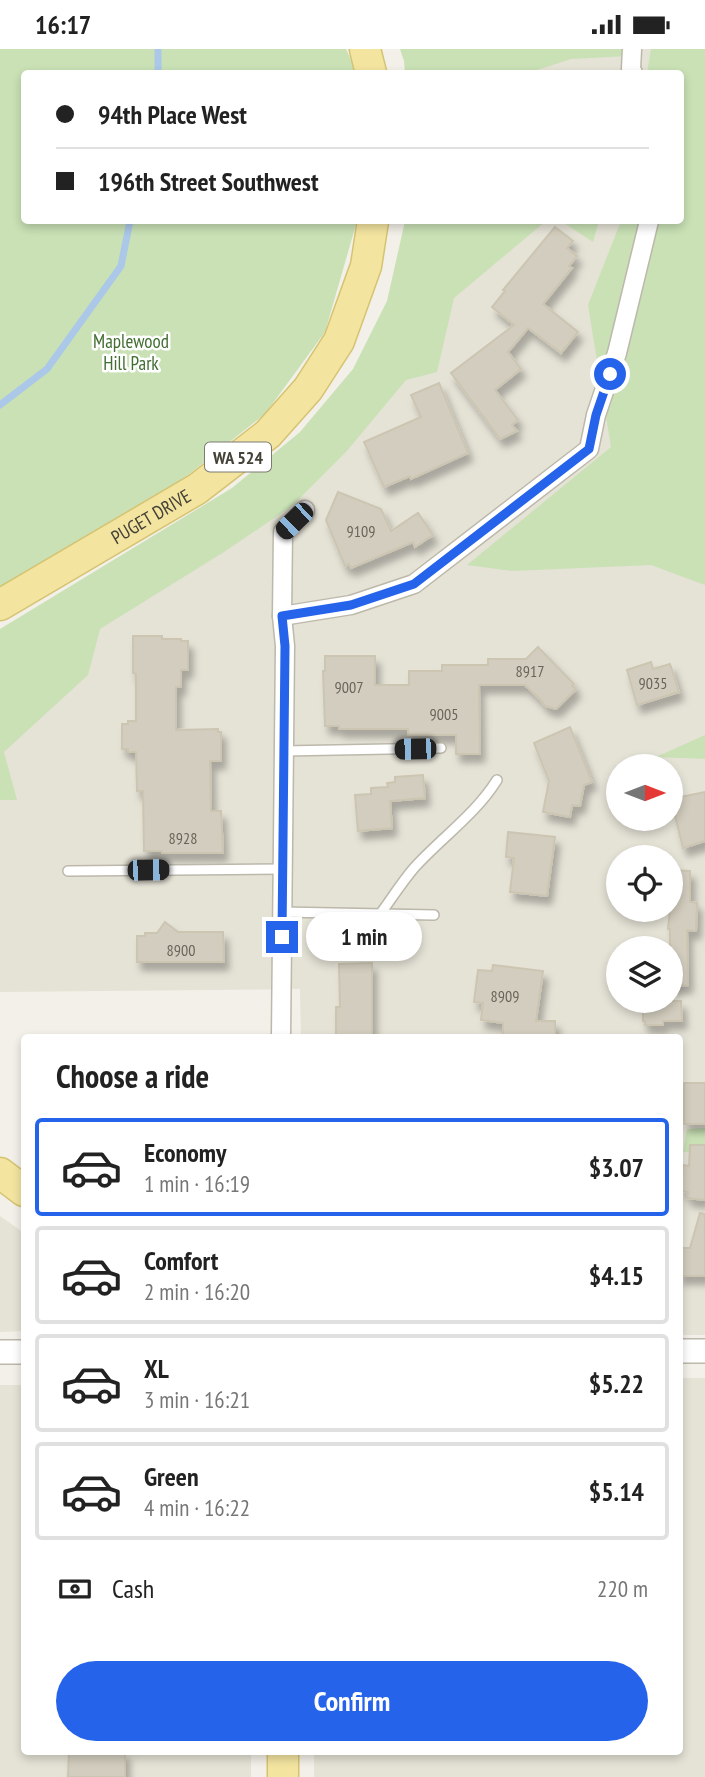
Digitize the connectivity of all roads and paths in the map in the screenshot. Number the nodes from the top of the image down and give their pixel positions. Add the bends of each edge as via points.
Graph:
1 (365, 49) edge
2 (632, 49) edge
3 (370, 70) edge
4 (632, 70) edge
5 (373, 224) edge
6 (648, 224) edge
7 (305, 510) dead end
8 (0, 605) edge
9 (282, 616) junction
10 (441, 748) dead end
11 (284, 751) junction
12 (497, 781) dead end
13 (283, 869) junction
14 (68, 871) dead end
15 (282, 912) junction
16 (381, 913) junction
17 (435, 915) dead end
18 (281, 1034) edge
19 (0, 1173) edge
20 (21, 1189) edge
21 (683, 1351) edge
22 (705, 1351) edge
23 (0, 1352) edge
24 (21, 1352) edge
25 (282, 1755) edge
26 (283, 1777) edge

1 - 3 main road
2 - 4 street
5 - 8 main road, PUGET DRIVE / WA 524 via 366,266 340,341 308,389 268,434 197,489
6 - 9 street via 589,449 414,584 351,605
7 - 9 street via 283,532
9 - 11 street
10 - 11 lane
11 - 13 street
12 - 16 lane via 412,870
13 - 14 lane
13 - 15 street
15 - 16 lane
15 - 18 street
16 - 17 lane
19 - 20 main road
21 - 22 street
23 - 24 street
25 - 26 main road

